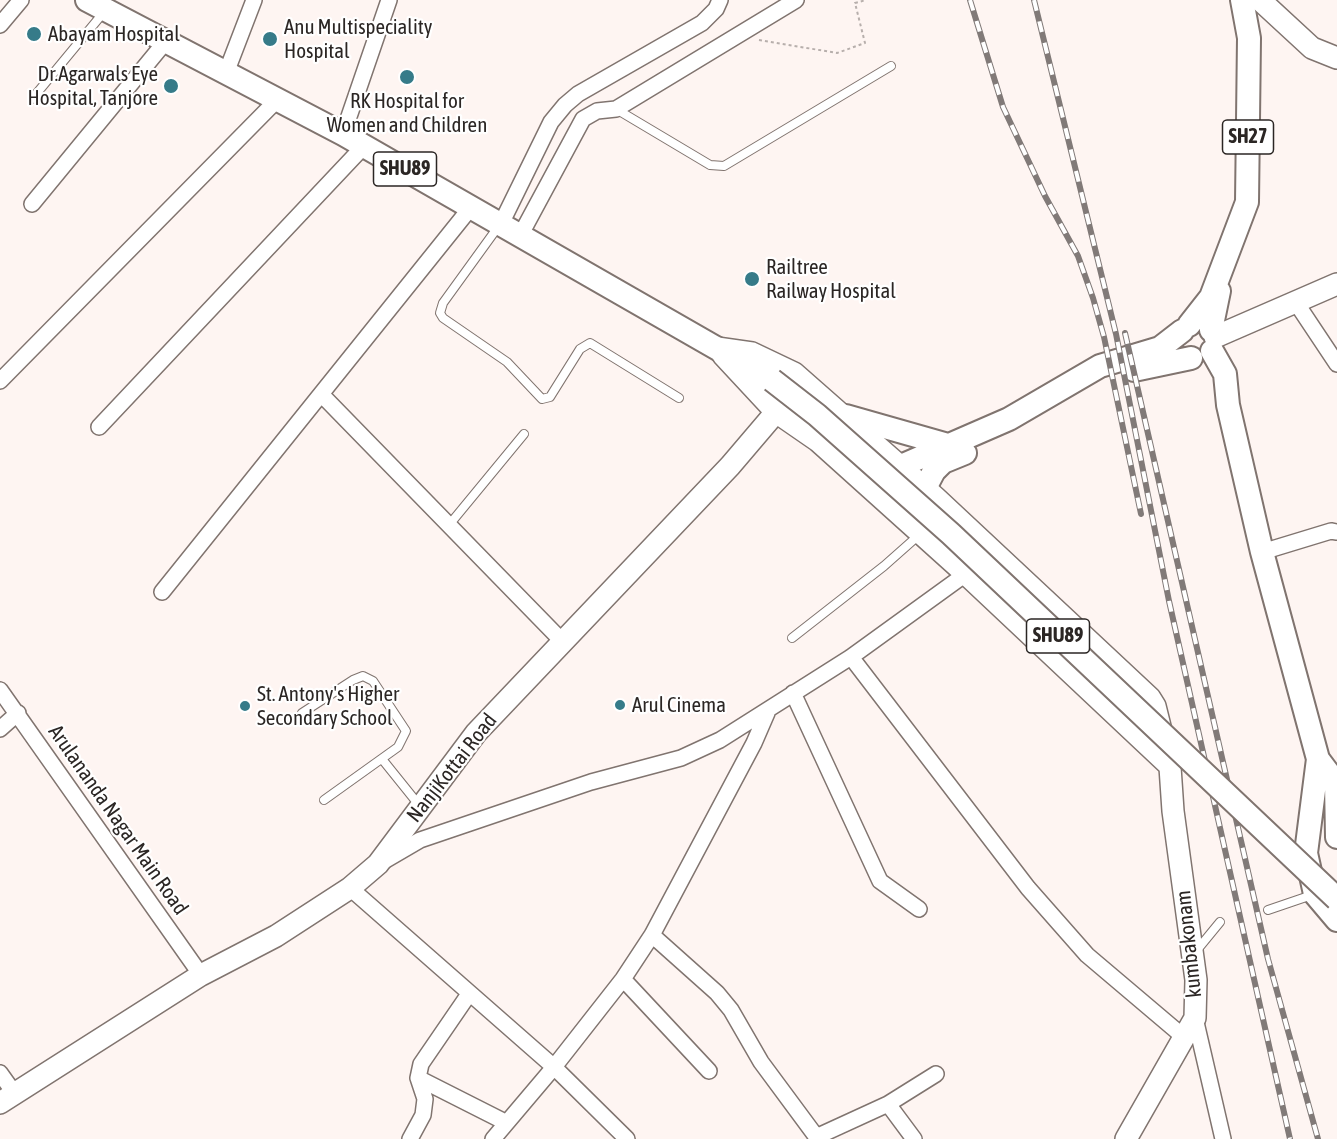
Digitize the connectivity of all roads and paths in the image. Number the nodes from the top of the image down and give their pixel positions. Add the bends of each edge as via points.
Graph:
1 (21, 0) edge
2 (254, 0) edge
3 (389, 0) edge
4 (720, 0) edge
5 (796, 0) edge
6 (866, 0) edge
7 (1242, 0) edge
8 (1260, 0) edge
9 (97, 5) edge
10 (0, 25) edge
11 (736, 37) junction
12 (166, 41) junction
13 (1337, 58) edge
14 (891, 66) dead end
15 (226, 73) junction
16 (32, 99) dead end
17 (277, 100) junction
18 (616, 109) junction
19 (343, 134) junction
20 (364, 146) junction
21 (32, 204) dead end
22 (472, 206) junction
23 (501, 224) junction
24 (520, 236) junction
25 (1337, 284) edge
26 (1297, 304) junction
27 (1200, 342) junction
28 (717, 348) junction
29 (1337, 364) edge
30 (0, 381) edge
31 (321, 394) junction
32 (679, 398) dead end
33 (776, 412) junction
34 (846, 416) junction
35 (99, 427) dead end
36 (524, 434) dead end
37 (948, 445) junction
38 (902, 466) junction
39 (925, 488) junction
40 (448, 525) junction
41 (1337, 532) edge
42 (920, 534) junction
43 (991, 549) junction
44 (1262, 552) junction
45 (967, 575) junction
46 (162, 592) dead end
47 (792, 638) dead end
48 (562, 641) junction
49 (851, 657) junction
50 (0, 690) edge
51 (793, 693) junction
52 (18, 713) junction
53 (302, 713) dead end
54 (767, 713) junction
55 (0, 729) edge
56 (382, 759) junction
57 (1318, 759) junction
58 (1170, 767) junction
59 (1336, 783) edge
60 (324, 800) dead end
61 (420, 806) junction
62 (1337, 837) edge
63 (378, 864) junction
64 (350, 888) junction
65 (1326, 897) edge
66 (919, 909) dead end
67 (1268, 910) dead end
68 (1337, 920) edge
69 (1220, 922) dead end
70 (652, 935) junction
71 (1193, 956) junction
72 (201, 975) junction
73 (623, 979) junction
74 (469, 994) junction
75 (1195, 1018) junction
76 (1185, 1038) junction
77 (554, 1067) junction
78 (709, 1071) dead end
79 (0, 1073) edge
80 (936, 1074) dead end
81 (418, 1078) junction
82 (8, 1099) edge
83 (888, 1104) junction
84 (505, 1122) junction
85 (626, 1138) edge
86 (817, 1138) edge
87 (410, 1139) edge
88 (493, 1139) edge
89 (914, 1139) edge
90 (1126, 1139) edge
91 (1223, 1139) edge

1 - 10 street
2 - 15 street
3 - 19 street
4 - 23 street via 702,23 565,105 551,122
5 - 11 street
6 - 11 path via 855,3 865,43 837,53
7 - 27 main road, SH27 via 1249,59 1246,202 1211,297
8 - 13 street via 1312,48
9 - 12 main road, SHU89
9 - 16 lane
11 - 18 street
12 - 15 main road, SHU89
12 - 21 street
14 - 18 lane via 724,166 710,165
15 - 17 main road, SHU89
17 - 19 main road, SHU89
17 - 30 street
18 - 24 street via 597,111 583,119
19 - 20 main road, SHU89
20 - 22 main road, SHU89
20 - 35 street
22 - 23 main road, SHU89
22 - 31 street
23 - 24 main road, SHU89
23 - 32 lane via 443,303 443,318 500,357 542,399 550,397 580,350 590,343
24 - 28 main road, SHU89
25 - 26 street
26 - 27 street
26 - 29 street
27 - 37 main road, SH27 via 1160,348 1100,366 1009,419
27 - 39 main road via 1118,373 993,441 943,462
27 - 44 main road via 1225,374 1228,405
28 - 33 street
28 - 34 street, kumbakonam via 752,353 794,373
28 - 65 main road, SHU89, bridge via 772,380 817,415 951,534
31 - 40 street
31 - 46 street
33 - 42 street via 818,441
33 - 48 street, NanjiKottai Road via 730,466
34 - 37 main road
34 - 38 street, kumbakonam
36 - 40 lane
37 - 38 main road, SH27
38 - 39 street, kumbakonam
39 - 43 street, kumbakonam
40 - 48 street
41 - 44 street
42 - 45 street
42 - 47 lane
43 - 45 street
43 - 58 street, kumbakonam via 1150,698
44 - 57 main road
45 - 49 street
45 - 58 street
48 - 61 street, NanjiKottai Road via 476,733
49 - 51 street
49 - 76 street via 1028,888 1087,955
50 - 52 street, Arulananda Nagar Main Road
51 - 54 street
51 - 66 street via 880,881
52 - 55 street
52 - 72 street, Arulananda Nagar Main Road
53 - 56 lane via 358,676 368,678 406,731 398,747
54 - 63 street via 681,758 591,782 420,840
54 - 70 street
56 - 60 lane
56 - 61 lane
57 - 59 main road
57 - 65 main road via 1306,854
58 - 71 street, kumbakonam
59 - 62 main road
61 - 63 street, NanjiKottai Road
63 - 64 street, NanjiKottai Road
64 - 72 street, NanjiKottai Road via 276,936
64 - 74 street
65 - 67 lane
65 - 68 main road
69 - 71 lane
70 - 73 street
70 - 86 street via 731,1010 760,1062
71 - 75 street, kumbakonam
72 - 82 street, NanjiKottai Road
73 - 77 street
73 - 78 street
74 - 77 street
74 - 81 street via 421,1064
75 - 76 street, kumbakonam
75 - 91 street
76 - 90 street, kumbakonam
77 - 84 street
77 - 85 street
79 - 82 street
80 - 83 street
81 - 84 street
81 - 87 street via 425,1099 423,1115
83 - 86 street
83 - 89 street
84 - 88 street

